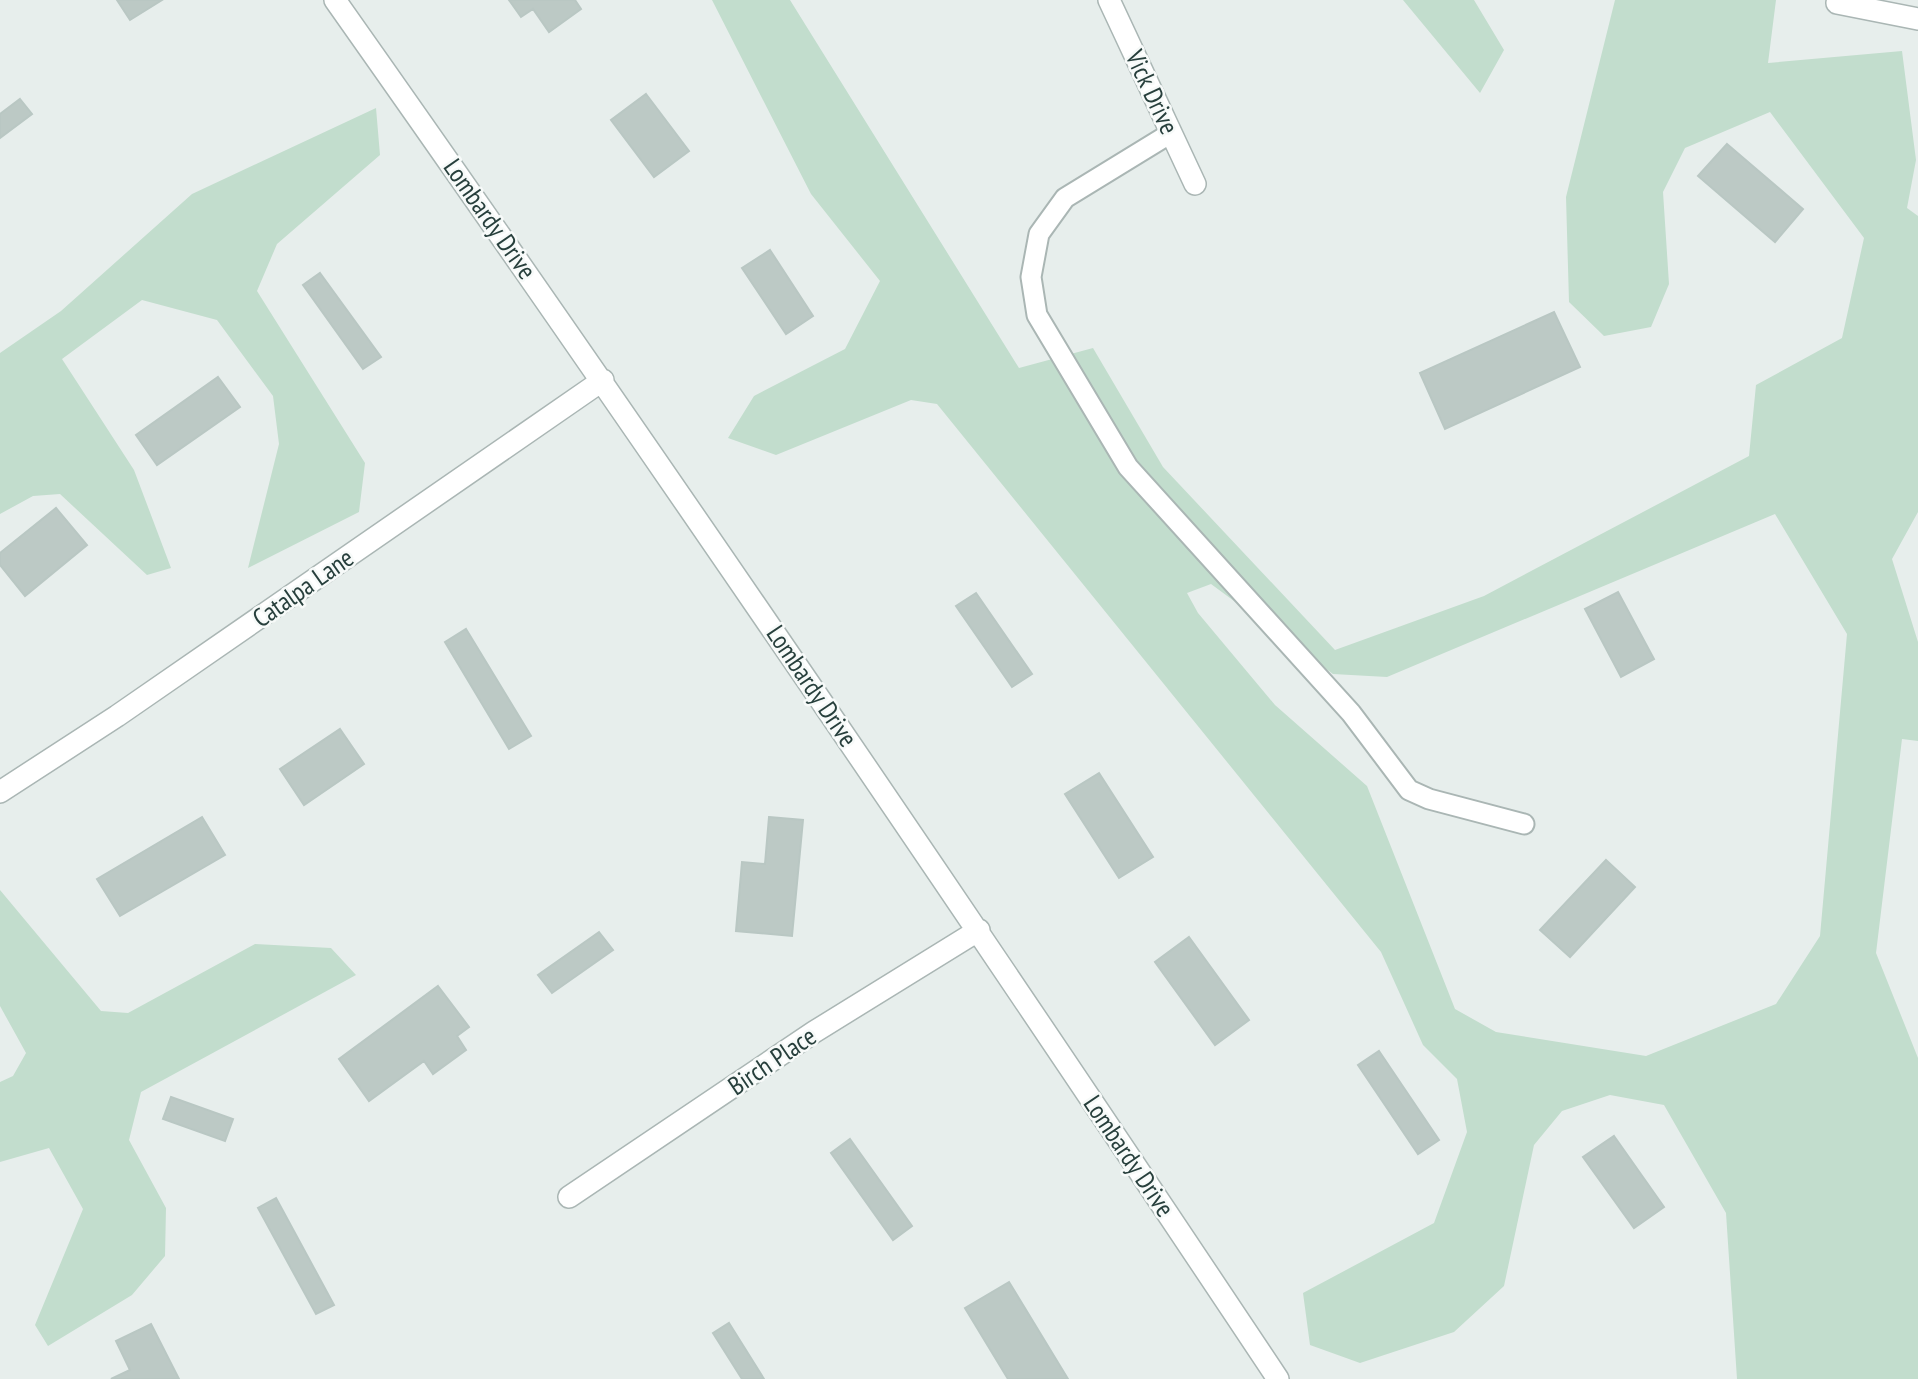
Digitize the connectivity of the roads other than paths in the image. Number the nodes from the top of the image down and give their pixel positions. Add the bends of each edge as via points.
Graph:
1 (335, 0) edge
2 (1109, 0) edge
3 (1837, 4) dead end
4 (1918, 19) edge
5 (1171, 133) junction
6 (1195, 184) dead end
7 (603, 380) junction
8 (0, 792) edge
9 (1524, 824) dead end
10 (979, 930) junction
11 (569, 1197) dead end
12 (1278, 1379) edge

1 - 7 street, Lombardy Drive
2 - 5 street, Vick Drive
3 - 4 street
5 - 6 street, Vick Drive
5 - 9 lane via 1065,198 1039,234 1031,277 1037,315 1128,467 1351,713 1409,790
7 - 8 street, Catalpa Lane
7 - 10 street, Lombardy Drive
10 - 11 street, Birch Place via 814,1032
10 - 12 street, Lombardy Drive

